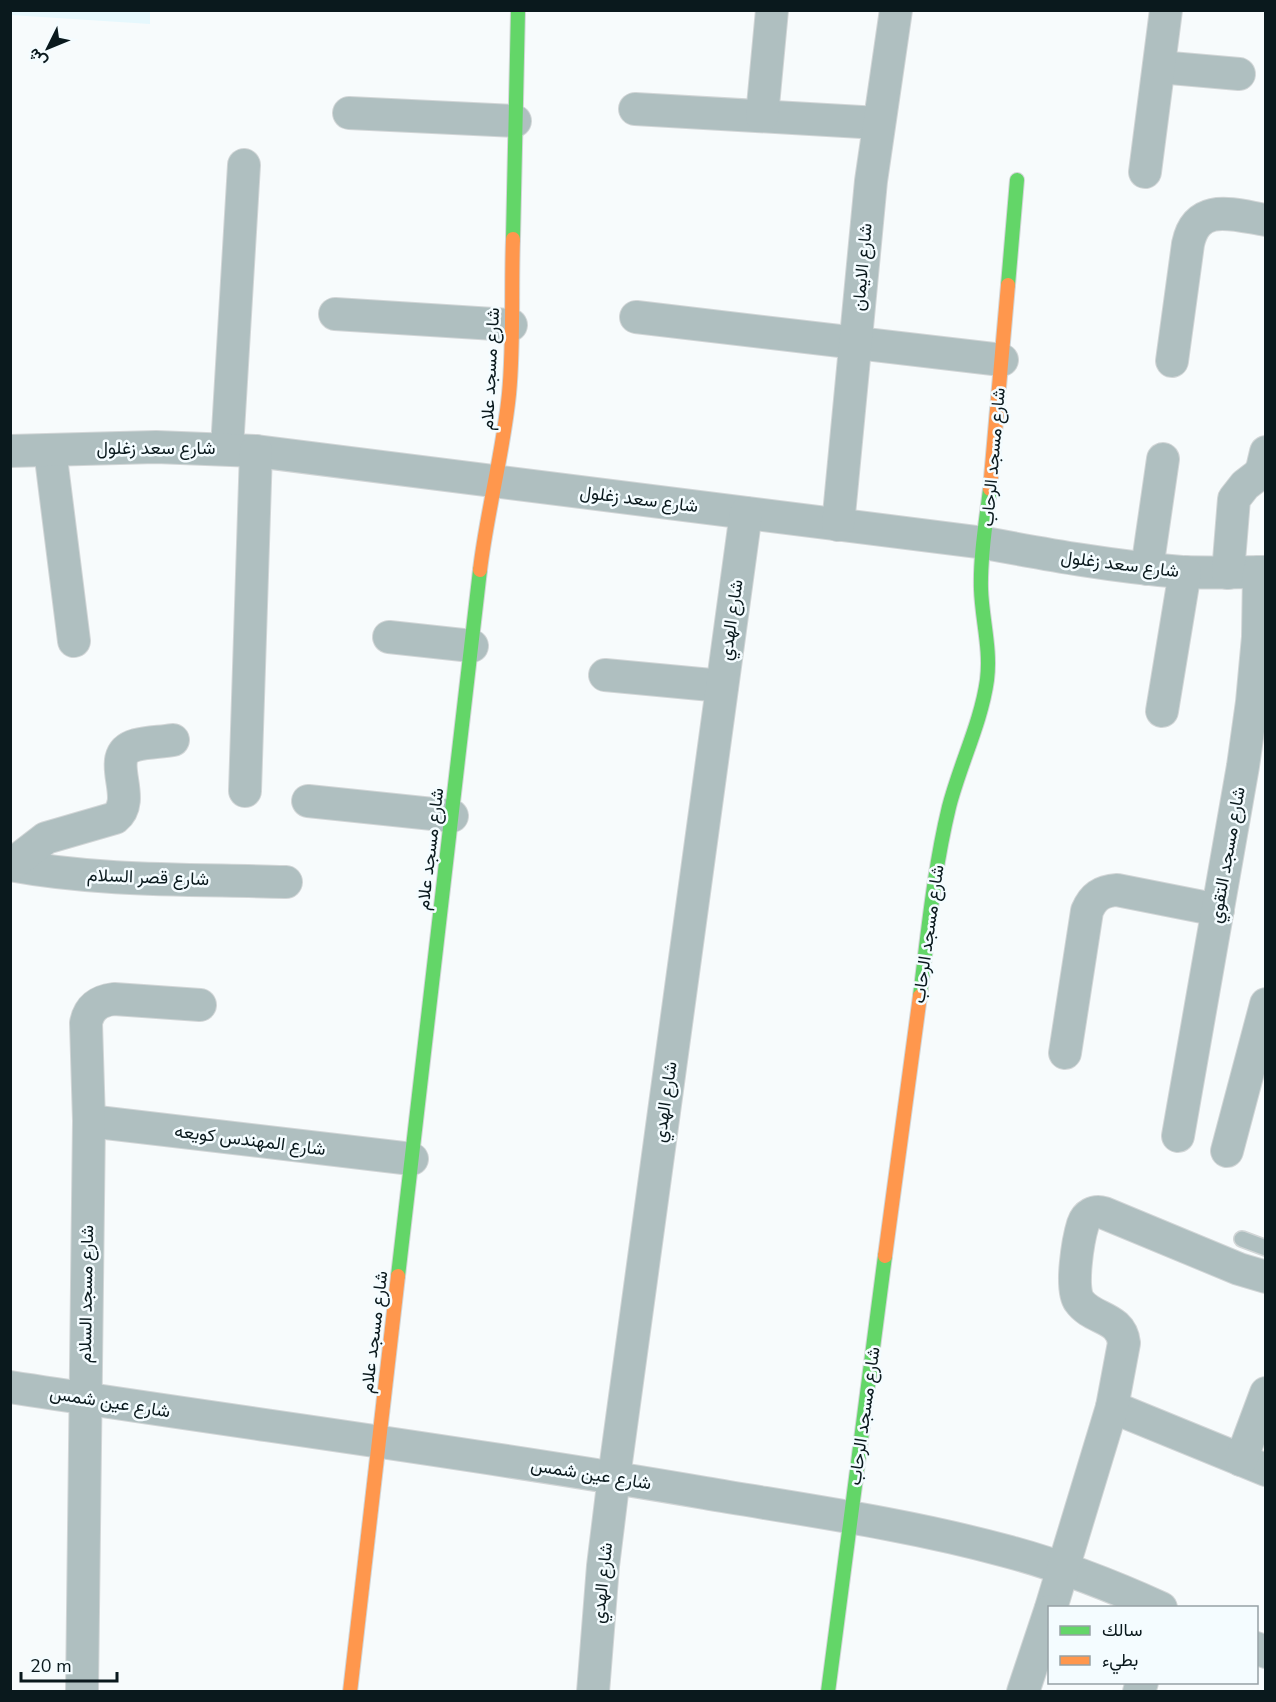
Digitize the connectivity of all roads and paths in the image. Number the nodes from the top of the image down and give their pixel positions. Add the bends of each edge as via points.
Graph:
1 (518, 10) edge
2 (772, 10) edge
3 (896, 10) edge
4 (1166, 10) edge
5 (1159, 67) junction
6 (1239, 74) dead end
7 (635, 109) dead end
8 (349, 113) dead end
9 (762, 116) junction
10 (515, 121) junction
11 (879, 123) junction
12 (244, 165) dead end
13 (1145, 172) dead end
14 (1017, 180) dead end
15 (1266, 220) edge
16 (335, 314) dead end
17 (636, 317) dead end
18 (511, 325) junction
19 (855, 342) junction
20 (1002, 360) junction
21 (1172, 361) dead end
22 (241, 449) junction
23 (50, 450) junction
24 (10, 451) edge
25 (1266, 452) edge
26 (1163, 459) dead end
27 (495, 480) junction
28 (746, 513) junction
29 (838, 525) junction
30 (985, 543) junction
31 (1147, 569) junction
32 (1185, 572) junction
33 (1262, 572) edge
34 (1228, 573) junction
35 (389, 637) dead end
36 (74, 641) dead end
37 (472, 646) junction
38 (605, 675) dead end
39 (722, 686) junction
40 (1162, 711) dead end
41 (173, 740) dead end
42 (245, 791) dead end
43 (308, 801) dead end
44 (452, 816) junction
45 (11, 864) edge
46 (286, 882) dead end
47 (1218, 910) junction
48 (1266, 1004) edge
49 (200, 1005) dead end
50 (1065, 1053) dead end
51 (89, 1120) junction
52 (1178, 1136) dead end
53 (1227, 1151) dead end
54 (412, 1159) junction
55 (1242, 1239) dead end
56 (1266, 1248) edge
57 (1266, 1277) edge
58 (10, 1387) edge
59 (1266, 1393) edge
60 (85, 1399) junction
61 (1112, 1407) junction
62 (379, 1442) junction
63 (1253, 1465) edge
64 (614, 1477) junction
65 (850, 1518) junction
66 (1064, 1568) junction
67 (1051, 1606) edge
68 (1156, 1606) edge
69 (1048, 1615) edge
70 (82, 1692) edge
71 (350, 1692) edge
72 (593, 1692) edge
73 (828, 1692) edge
74 (1023, 1692) edge

1 - 10 street, شارع مسجد علام
2 - 9 street
3 - 11 street, شارع الايمان
4 - 5 street
5 - 6 street
5 - 13 street
7 - 9 street
8 - 10 street
9 - 11 street
10 - 18 street, شارع مسجد علام
11 - 19 street, شارع الايمان
12 - 22 street
14 - 20 street, شارع مسجد الرحاب
15 - 21 street via 1214,213 1194,228 1188,244
16 - 18 street
17 - 19 street
18 - 27 street, شارع مسجد علام via 507,421
19 - 20 street
19 - 29 street, شارع الايمان
20 - 30 street, شارع مسجد الرحاب
22 - 23 street, شارع سعد زغلول
22 - 27 street, شارع سعد زغلول
22 - 42 street
23 - 24 street, شارع سعد زغلول
23 - 36 street
25 - 34 street via 1258,476 1234,499
26 - 31 street
27 - 28 street, شارع سعد زغلول
27 - 37 street, شارع مسجد علام via 484,536
28 - 29 street, شارع سعد زغلول
28 - 39 street, شارع الهدي
29 - 30 street, شارع سعد زغلول
30 - 31 street, شارع سعد زغلول
30 - 65 street, شارع مسجد الرحاب via 980,597 988,669 937,865
31 - 32 street, شارع سعد زغلول
32 - 34 street, شارع سعد زغلول
32 - 40 street
33 - 34 street, شارع سعد زغلول
33 - 47 street, شارع مسجد التقوي via 1252,702
35 - 37 street
37 - 44 street, شارع مسجد علام
38 - 39 street
39 - 64 street, شارع الهدي
41 - 45 street via 135,745 125,752 120,763 126,801 121,814 46,838
43 - 44 street
44 - 54 street, شارع مسجد علام
45 - 46 street, شارع قصر السلام via 97,876
47 - 50 street via 1117,890 1095,897 1087,911
47 - 52 street, شارع مسجد التقوي
48 - 53 street
49 - 51 street, شارع مسجد السلام via 114,999 92,1009 86,1023
51 - 54 street, شارع المهندس كويعه
51 - 60 street, شارع مسجد السلام
54 - 62 street, شارع مسجد علام
55 - 56 lane
57 - 61 street via 1104,1213 1089,1215 1083,1223 1075,1294 1084,1307 1115,1324 1123,1336
58 - 60 street, شارع عين شمس
59 - 63 street
60 - 62 street, شارع عين شمس
60 - 70 street, شارع مسجد السلام
61 - 63 street
61 - 66 street
62 - 64 street, شارع عين شمس
62 - 71 street, شارع مسجد علام
64 - 65 street, شارع عين شمس
64 - 72 street, شارع الهدي
65 - 66 street, شارع عين شمس via 955,1538
65 - 73 street, شارع مسجد الرحاب
66 - 67 street
66 - 68 street, شارع عين شمس
69 - 74 street

